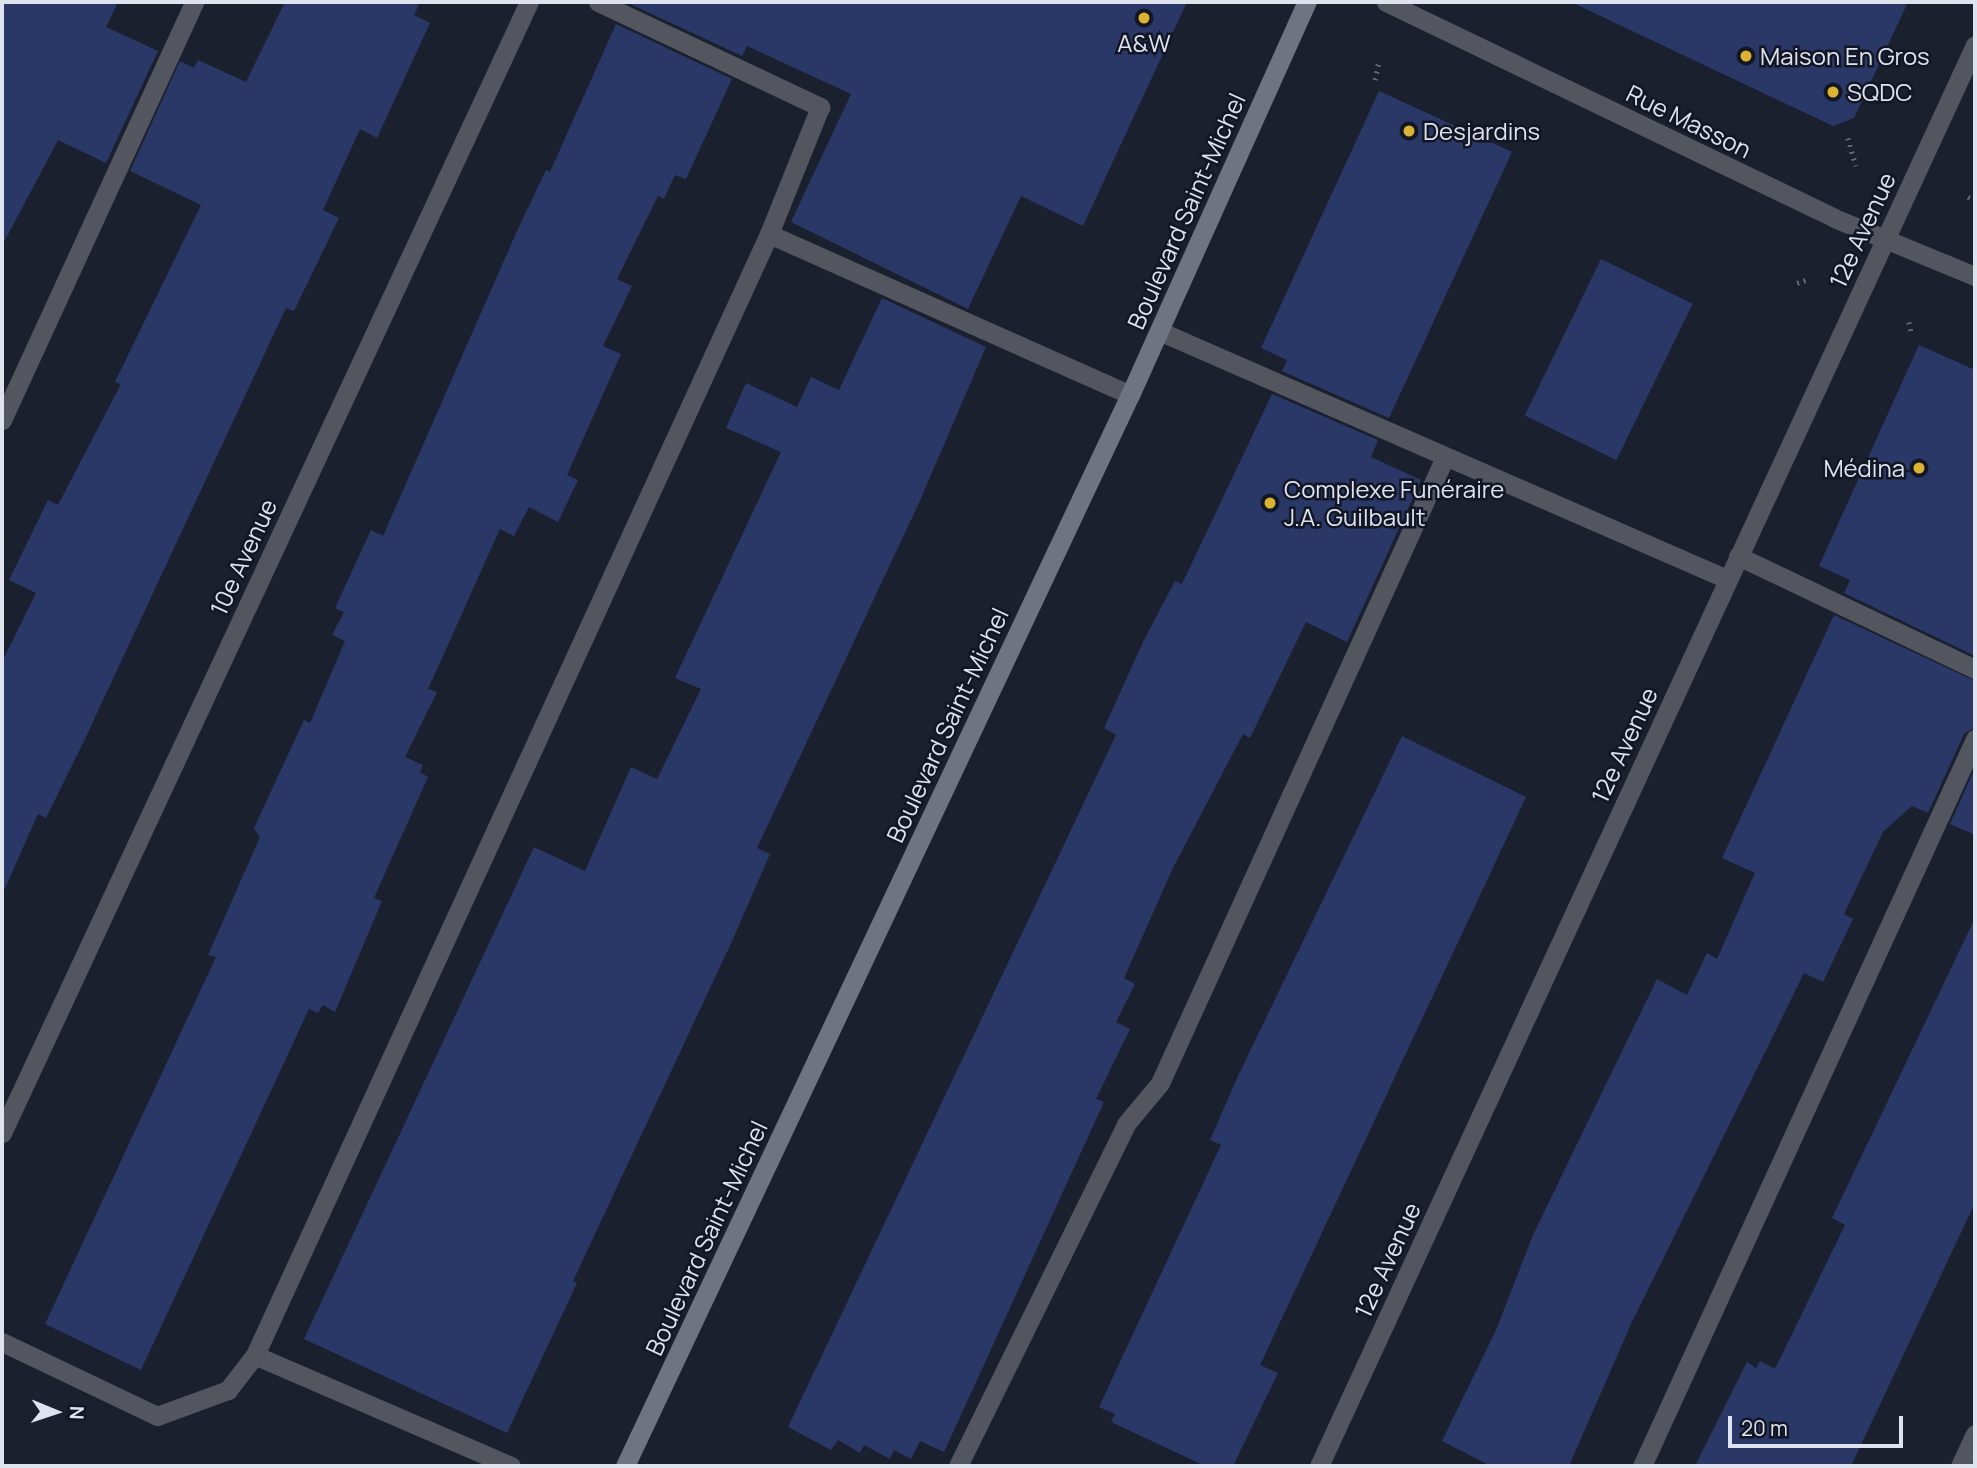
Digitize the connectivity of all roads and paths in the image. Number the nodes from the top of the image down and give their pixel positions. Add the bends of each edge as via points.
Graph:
1 (194, 2) edge
2 (529, 2) edge
3 (598, 2) edge
4 (1307, 2) edge
5 (1386, 2) edge
6 (1975, 45) edge
7 (1378, 64) dead end
8 (1375, 80) dead end
9 (1848, 138) dead end
10 (1856, 166) dead end
11 (1968, 197) dead end
12 (1975, 201) edge
13 (769, 234) junction
14 (1884, 237) junction
15 (1975, 276) edge
16 (1806, 280) dead end
17 (1797, 284) dead end
18 (1909, 321) dead end
19 (1159, 331) junction
20 (1912, 335) dead end
21 (1130, 395) junction
22 (2, 420) edge
23 (1445, 457) junction
24 (1738, 556) junction
25 (1727, 579) junction
26 (1975, 669) edge
27 (1975, 739) edge
28 (2, 1133) edge
29 (2, 1342) edge
30 (255, 1355) junction
31 (1975, 1434) edge
32 (511, 1466) edge
33 (625, 1466) edge
34 (958, 1466) edge
35 (1319, 1466) edge
36 (1642, 1466) edge
37 (1960, 1466) edge

1 - 22 street
2 - 28 street, 10e Avenue
3 - 13 street via 820,107
4 - 19 main road, Boulevard Saint-Michel
5 - 14 street, Rue Masson via 1834,218
6 - 14 street, 12e Avenue
7 - 8 path
9 - 10 path
11 - 12 path
13 - 21 street
13 - 30 street
14 - 15 street, Rue Masson
14 - 24 street, 12e Avenue
16 - 17 path
18 - 20 path
19 - 21 main road, Boulevard Saint-Michel
19 - 23 street
21 - 33 main road, Boulevard Saint-Michel
23 - 25 street
23 - 34 street via 1160,1083 1126,1124
24 - 25 street, 12e Avenue
24 - 26 street
25 - 35 street, 12e Avenue
27 - 36 street
29 - 30 street via 157,1416 228,1391
30 - 32 street
31 - 37 street

